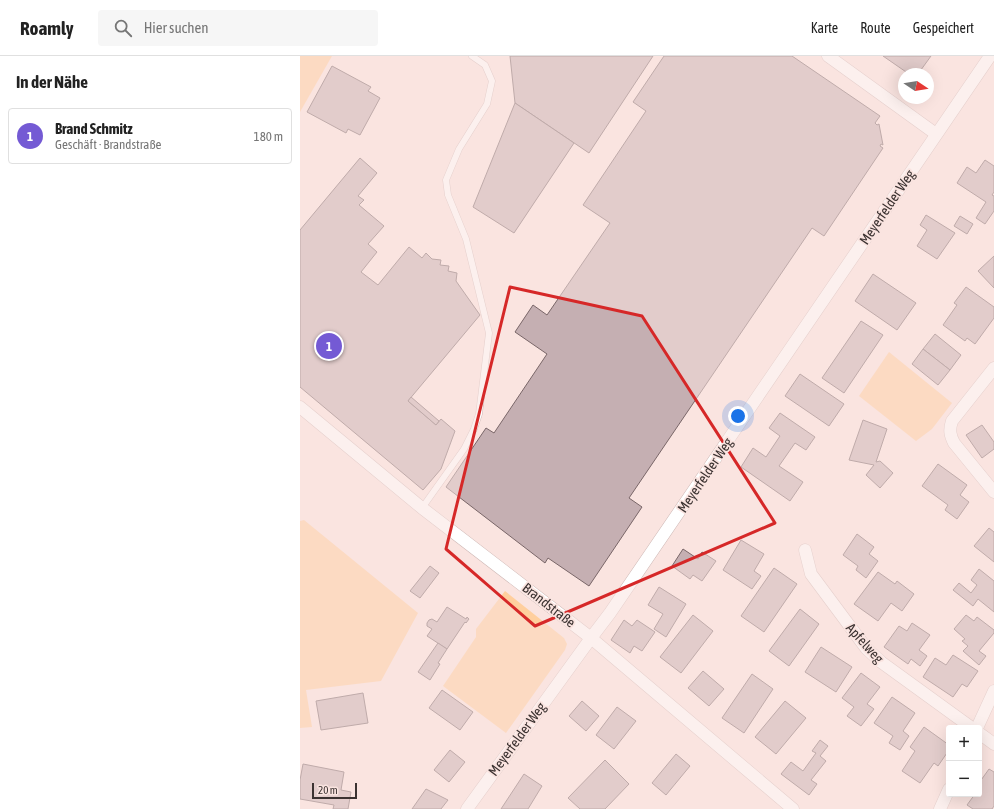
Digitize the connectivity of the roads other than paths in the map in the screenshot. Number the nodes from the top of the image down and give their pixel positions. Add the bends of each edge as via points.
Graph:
1 (472, 56) edge
2 (828, 56) edge
3 (990, 56) edge
4 (936, 134) junction
5 (994, 368) edge
6 (300, 407) edge
7 (994, 492) edge
8 (422, 508) junction
9 (805, 550) dead end
10 (591, 638) junction
11 (994, 691) edge
12 (968, 725) edge
13 (978, 725) edge
14 (982, 736) edge
15 (994, 744) edge
16 (946, 796) edge
17 (467, 809) edge
18 (793, 809) edge
19 (940, 809) edge

1 - 8 lane via 485,65 492,81 487,104 459,148 446,180 448,196 466,239 489,333 479,414 474,429 464,449
2 - 4 street
3 - 4 street, Meyerfelder Weg
4 - 10 street, Meyerfelder Weg
5 - 7 street via 950,428 954,444
6 - 8 street, Brandstraße
8 - 10 street, Brandstraße
9 - 12 street, Apfelweg via 810,574 866,648 881,662
10 - 17 street, Meyerfelder Weg
10 - 18 street, Brandstraße
11 - 13 street
14 - 15 street
16 - 19 street

